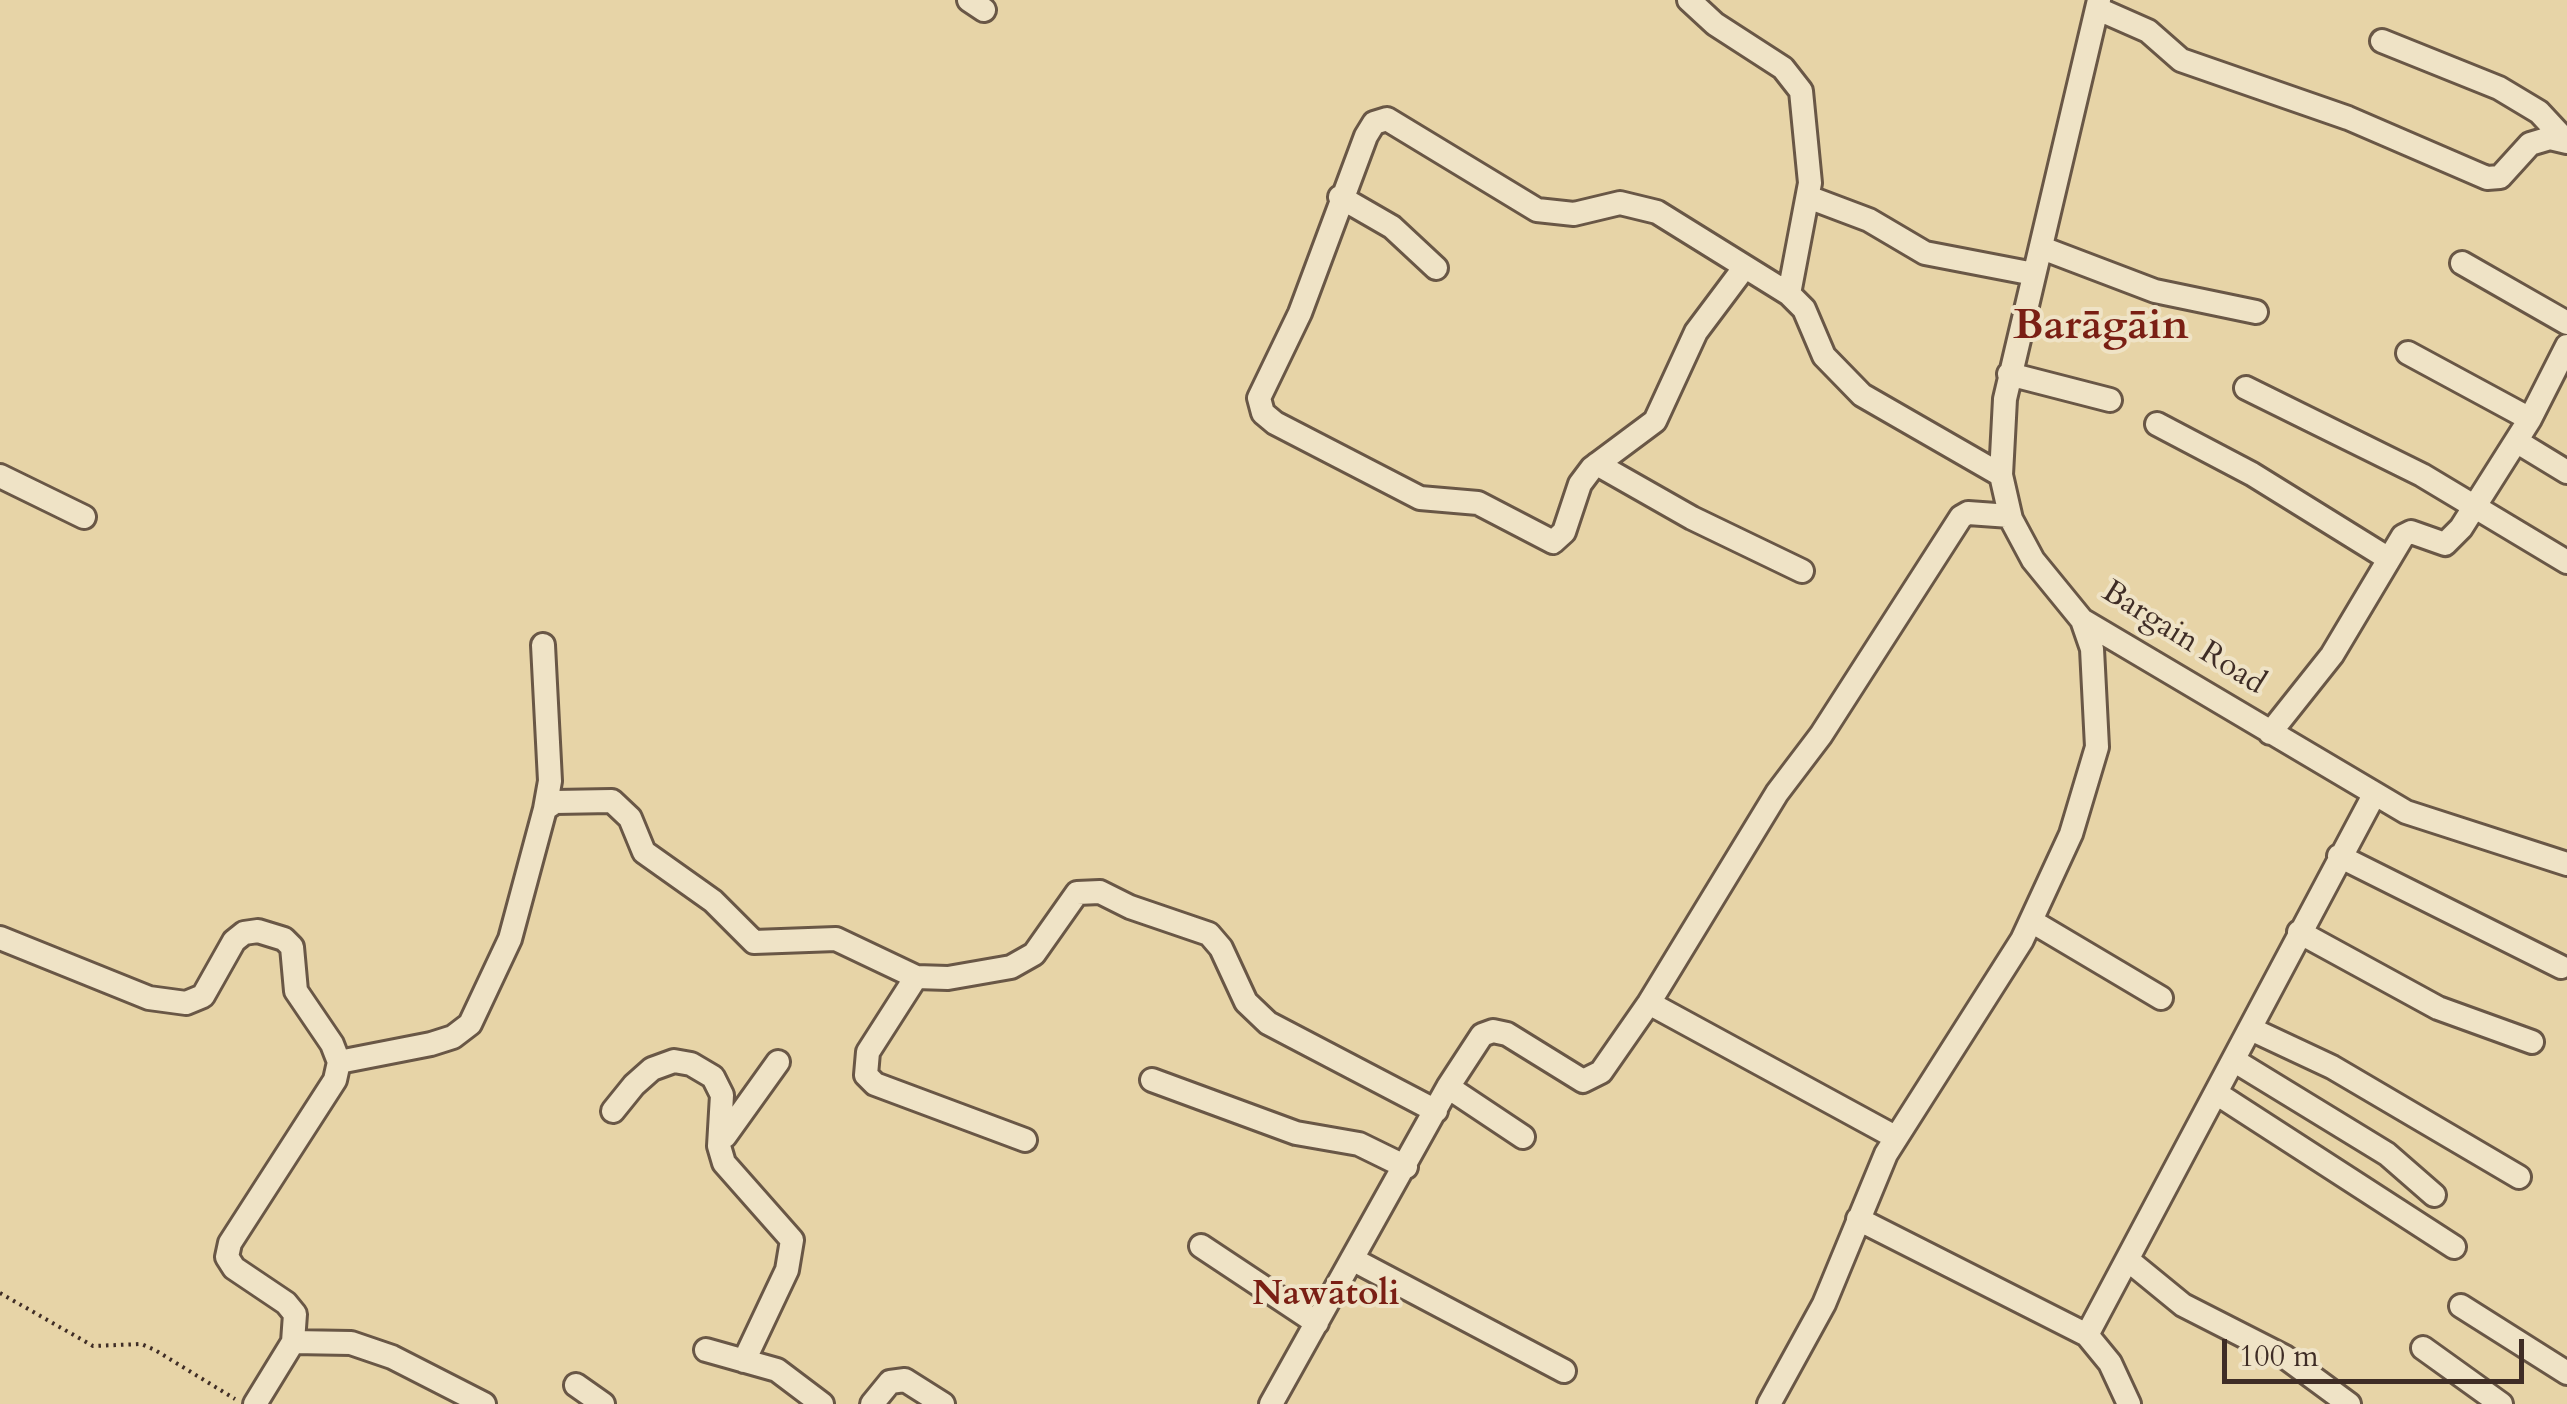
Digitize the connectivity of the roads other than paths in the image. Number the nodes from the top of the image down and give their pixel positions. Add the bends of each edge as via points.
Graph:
1 (1689, 0) edge
2 (2098, 4) edge
3 (2382, 41) dead end
4 (1340, 197) junction
5 (1808, 197) junction
6 (2042, 248) junction
7 (2462, 263) dead end
8 (1436, 268) dead end
9 (1744, 268) junction
10 (2034, 274) junction
11 (1789, 294) junction
12 (2256, 312) dead end
13 (2567, 323) edge
14 (2567, 346) edge
15 (2408, 354) dead end
16 (2009, 374) junction
17 (2246, 388) dead end
18 (2110, 400) dead end
19 (2530, 419) junction
20 (2157, 424) dead end
21 (2516, 441) junction
22 (1597, 464) junction
23 (2567, 472) edge
24 (2000, 475) junction
25 (0, 476) edge
26 (2475, 507) junction
27 (2010, 516) junction
28 (84, 517) dead end
29 (2389, 559) junction
30 (2567, 562) edge
31 (1802, 571) dead end
32 (2082, 620) junction
33 (543, 645) dead end
34 (2270, 733) junction
35 (2374, 796) junction
36 (545, 809) junction
37 (2340, 856) junction
38 (2567, 864) edge
39 (2033, 922) junction
40 (2299, 932) junction
41 (0, 938) edge
42 (2561, 967) dead end
43 (916, 976) junction
44 (2161, 998) dead end
45 (1649, 1003) junction
46 (2254, 1030) junction
47 (2532, 1042) dead end
48 (2235, 1061) junction
49 (339, 1062) junction
50 (778, 1062) dead end
51 (1152, 1080) dead end
52 (1448, 1086) junction
53 (2216, 1093) junction
54 (613, 1111) dead end
55 (1436, 1111) junction
56 (1523, 1137) dead end
57 (1895, 1137) junction
58 (1024, 1140) dead end
59 (720, 1146) junction
60 (1406, 1167) junction
61 (2519, 1178) dead end
62 (2434, 1195) dead end
63 (1858, 1220) junction
64 (1201, 1246) dead end
65 (2454, 1248) dead end
66 (1352, 1259) junction
67 (2128, 1260) junction
68 (2462, 1306) dead end
69 (1317, 1323) junction
70 (2087, 1335) junction
71 (293, 1342) junction
72 (2424, 1348) dead end
73 (706, 1350) dead end
74 (744, 1360) junction
75 (1564, 1371) dead end
76 (2567, 1373) edge
77 (576, 1384) dead end
78 (256, 1404) edge
79 (484, 1404) edge
80 (604, 1404) edge
81 (822, 1404) edge
82 (872, 1404) edge
83 (943, 1404) edge
84 (1271, 1404) edge
85 (1769, 1404) edge
86 (2128, 1404) edge
87 (2349, 1404) edge
88 (2501, 1404) edge

1 - 5 street via 1783,68 1801,91
2 - 3 street via 2148,30 2181,60 2348,118 2487,178 2511,169 2530,144 2567,142 2539,112 2500,88
2 - 6 street, Bargain Road
4 - 8 street via 1392,226
4 - 9 street via 1374,123 1388,119 1537,210 1559,215 1637,204
4 - 22 street via 1300,312 1259,398 1263,412 1420,498 1478,503 1553,542
5 - 10 street via 1869,220 1925,253
5 - 11 street
6 - 10 street, Bargain Road
6 - 12 street via 2156,291
7 - 13 street
9 - 11 street
9 - 22 street via 1696,332 1655,421
10 - 16 street, Bargain Road
11 - 24 street via 1804,309 1824,356 1862,396
14 - 19 street
15 - 19 street
16 - 18 street
16 - 24 street, Bargain Road
17 - 26 street
19 - 21 street
20 - 29 street
21 - 23 street
21 - 26 street
22 - 31 street
24 - 27 street, Bargain Road
25 - 28 street
26 - 29 street via 2445,544 2411,532
26 - 30 street
27 - 32 street, Bargain Road via 2033,560
27 - 45 street via 1961,517 1777,793
29 - 34 street via 2332,655
32 - 34 street, Bargain Road
32 - 39 street via 2092,649 2096,747 2071,834
33 - 36 street via 550,781
34 - 35 street, Bargain Road
35 - 37 street
35 - 38 street, Bargain Road via 2472,836
36 - 43 street via 554,802 622,806 644,852 712,901 754,942 836,940
36 - 49 street via 510,939 470,1024 453,1038
37 - 40 street
37 - 42 street
39 - 44 street
39 - 57 street
40 - 46 street
40 - 47 street via 2438,1008
41 - 49 street via 148,998 186,1003 203,996 244,932 284,939 292,947 296,991
43 - 55 street via 948,978 1011,967 1034,954 1076,893 1100,892 1209,934 1246,1002 1268,1023
43 - 58 street via 868,1052 866,1075
45 - 52 street via 1594,1079 1572,1077 1493,1031 1474,1045
45 - 57 street
46 - 48 street
46 - 61 street via 2332,1067
48 - 53 street
48 - 62 street via 2388,1154
49 - 71 street via 335,1080 230,1243 234,1268 295,1314
50 - 59 street
51 - 60 street via 1296,1133 1360,1144
52 - 55 street
52 - 56 street
53 - 65 street
53 - 67 street
54 - 59 street via 652,1069 691,1064 713,1077 722,1095
55 - 60 street
57 - 63 street
59 - 74 street via 732,1176 792,1240 787,1270
60 - 66 street
63 - 70 street
63 - 85 street via 1824,1304
64 - 69 street
66 - 69 street
66 - 75 street
67 - 70 street
67 - 87 street via 2183,1305 2285,1356
68 - 76 street
69 - 84 street
70 - 86 street via 2110,1362
71 - 78 street
71 - 79 street via 351,1343
72 - 88 street
73 - 74 street
74 - 81 street via 789,1377
77 - 80 street
82 - 83 street via 890,1382 905,1380

